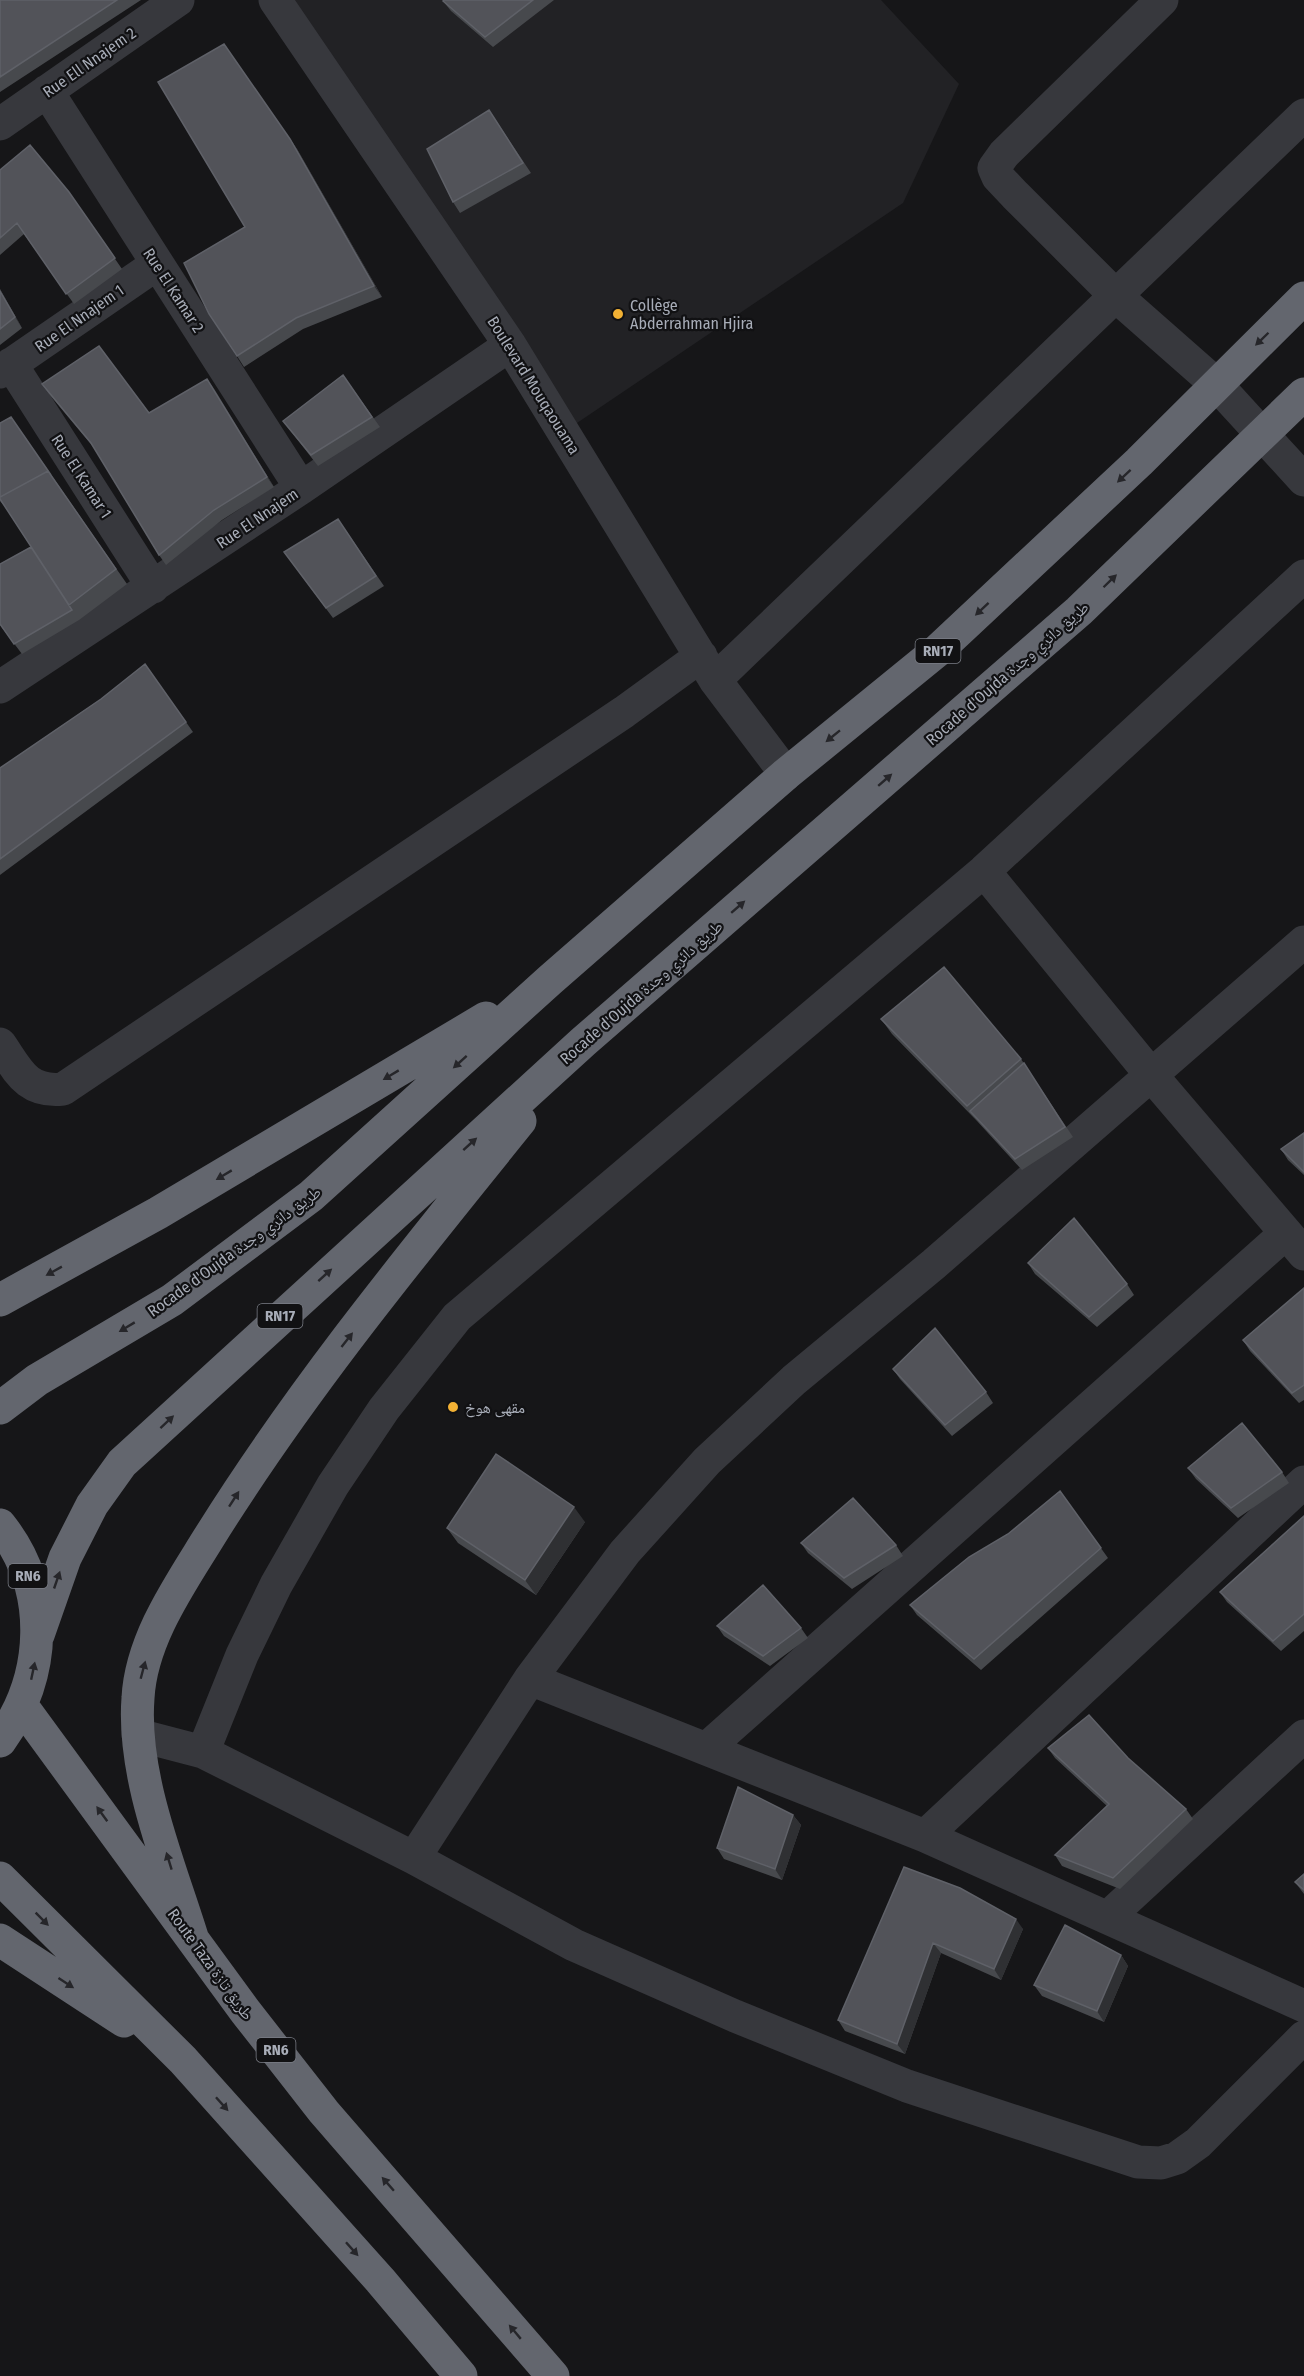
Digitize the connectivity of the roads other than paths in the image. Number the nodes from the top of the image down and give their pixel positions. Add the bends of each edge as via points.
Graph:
1 (178, 0) edge
2 (275, 0) edge
3 (1162, 0) edge
4 (47, 91) junction
5 (1304, 115) edge
6 (0, 124) edge
7 (157, 264) junction
8 (1116, 296) junction
9 (1304, 298) edge
10 (510, 345) junction
11 (6, 368) edge
12 (1216, 384) junction
13 (1304, 394) edge
14 (1263, 435) junction
15 (1304, 480) edge
16 (301, 488) junction
17 (1304, 576) edge
18 (153, 587) junction
19 (708, 668) junction
20 (3, 679) edge
21 (786, 774) junction
22 (984, 871) junction
23 (1304, 942) edge
24 (550, 980) junction
25 (583, 1042) junction
26 (0, 1044) edge
27 (1152, 1076) junction
28 (1295, 1243) edge
29 (0, 1300) edge
30 (0, 1408) edge
31 (1304, 1482) edge
32 (0, 1525) edge
33 (38, 1635) junction
34 (530, 1679) junction
35 (22, 1706) junction
36 (138, 1735) junction
37 (1304, 1736) edge
38 (0, 1741) edge
39 (707, 1748) junction
40 (203, 1752) junction
41 (925, 1836) junction
42 (414, 1858) junction
43 (0, 1878) edge
44 (1108, 1917) junction
45 (192, 1937) junction
46 (0, 1940) edge
47 (1304, 2006) edge
48 (1304, 2037) edge
49 (183, 2060) junction
50 (461, 2376) edge
51 (553, 2376) edge

1 - 4 street, Rue Ell Nnajem 2
2 - 10 street, Boulevard Mouqaouama
3 - 8 street via 994,168 1015,195
4 - 6 street, Rue Ell Nnajem 2
4 - 7 street, Rue El Kamar 2
5 - 8 street
7 - 11 street, Rue El Nnajem 1
7 - 16 street, Rue El Kamar 2
8 - 12 street
8 - 19 street
9 -> 12 highway, Rocade d'Oujda طريق دائري وجدة / RN17
10 - 16 street, Rue El Nnajem
10 - 19 street, Boulevard Mouqaouama
11 - 18 street, Rue El Kamar 1
12 - 14 street
12 -> 21 highway, Rocade d'Oujda طريق دائري وجدة / RN17 via 1139,462 937,651
13 - 14 highway, Rocade d'Oujda طريق دائري وجدة / RN17
14 - 15 street
25 -> 14 highway, Rocade d'Oujda طريق دائري وجدة / RN17 via 1079,611
16 - 18 street, Rue El Nnajem
17 - 22 street
18 - 20 street, Rue El Nnajem
19 - 21 street, Boulevard Mouqaouama
19 - 26 street via 614,719 63,1089 36,1088 24,1079
21 - 24 highway, Rocade d'Oujda طريق دائري وجدة / RN17
22 - 27 street
22 - 40 street via 457,1317 384,1409 333,1485 276,1584
23 - 27 street
24 -> 29 highway via 158,1214
24 -> 30 highway, Rocade d'Oujda طريق دائري وجدة / RN17 via 311,1197 172,1300 37,1380
33 -> 25 highway, Rocade d'Oujda طريق دائري وجدة / RN17 via 65,1558 92,1505 122,1463
36 -> 25 highway via 140,1680 152,1641 181,1583 232,1502 284,1422
27 - 28 street
27 - 34 street via 794,1380 707,1461 625,1552
28 - 39 street
31 - 41 street
32 - 33 highway, RN6 via 30,1581
35 -> 33 highway, RN6 via 33,1671
34 - 39 street
34 - 42 street
35 - 38 highway, RN6
45 -> 35 highway, Route Taza طريق تازة / RN6
36 - 40 street
45 -> 36 highway via 144,1776
37 - 44 street
39 - 41 street
40 - 42 street
41 - 44 street
42 - 48 street via 574,1945 735,2016 907,2086 1138,2162 1161,2163 1177,2158 1198,2143
43 -> 49 highway
44 - 47 street
51 -> 45 highway, Route Taza طريق تازة / RN6 via 324,2112
46 -> 49 highway
49 -> 50 highway

